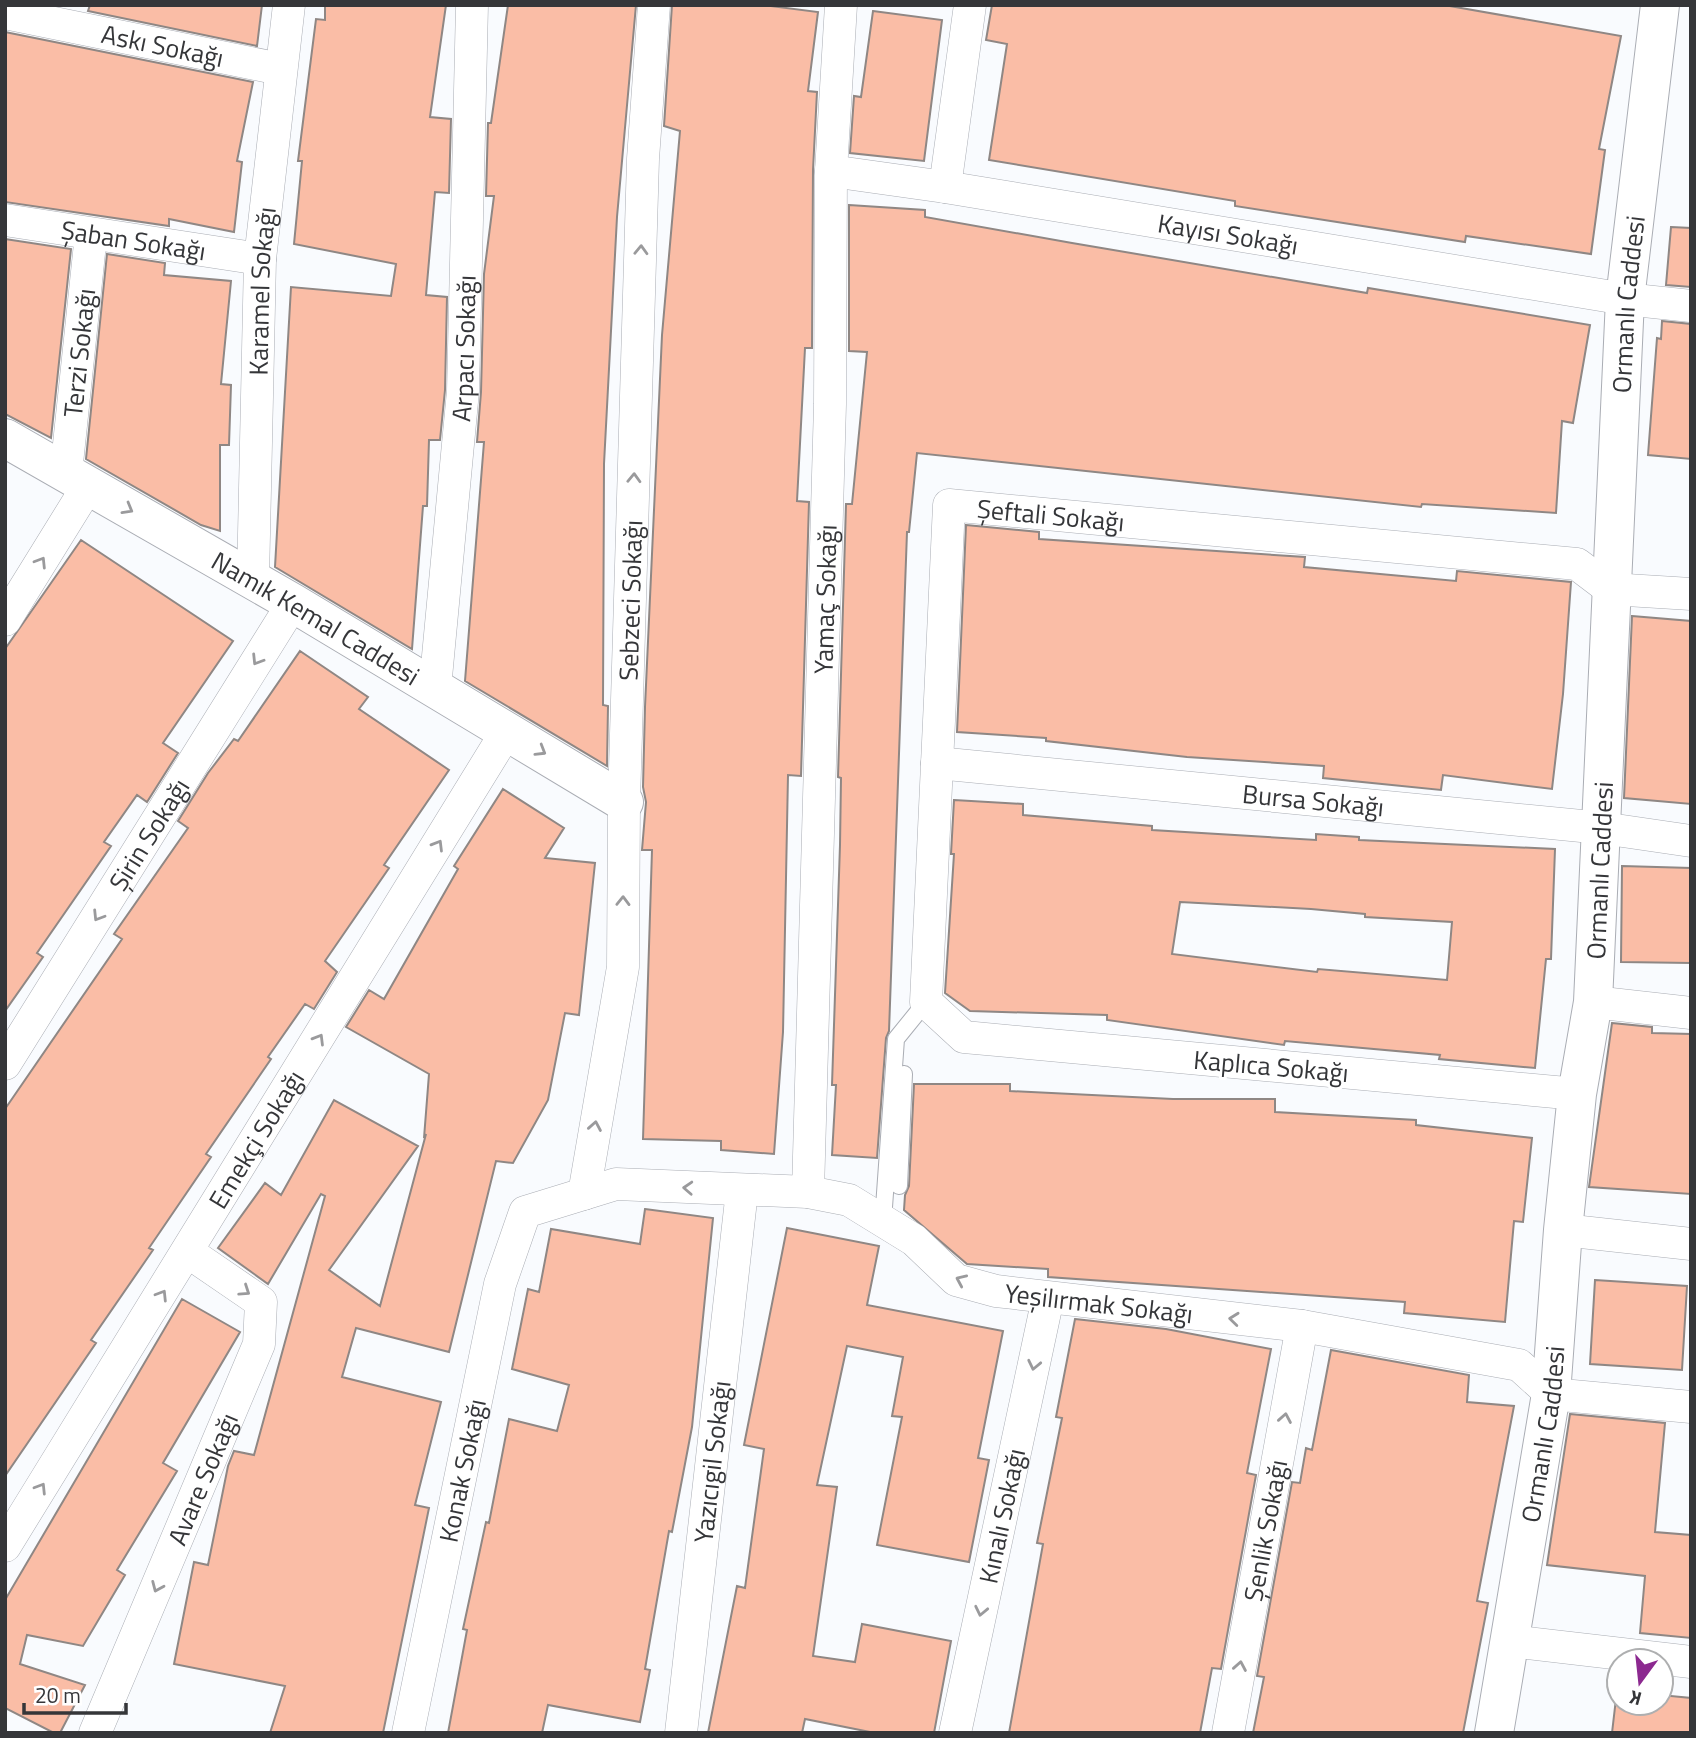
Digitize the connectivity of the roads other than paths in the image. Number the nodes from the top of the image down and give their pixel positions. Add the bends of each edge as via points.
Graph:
1 (289, 5) edge
2 (472, 5) edge
3 (654, 5) edge
4 (841, 5) edge
5 (970, 5) edge
6 (1655, 6) edge
7 (5, 13) edge
8 (280, 69) junction
9 (831, 171) junction
10 (945, 187) junction
11 (5, 220) edge
12 (91, 234) junction
13 (260, 259) junction
14 (1625, 299) junction
15 (1691, 306) edge
16 (5, 438) edge
17 (77, 479) junction
18 (253, 580) junction
19 (1610, 589) junction
20 (1691, 594) edge
21 (293, 603) junction
22 (5, 620) edge
23 (435, 688) junction
24 (507, 731) junction
25 (937, 763) junction
26 (624, 802) junction
27 (1602, 828) junction
28 (1691, 841) edge
29 (926, 1002) junction
30 (1593, 1002) junction
31 (1691, 1013) edge
32 (5, 1064) edge
33 (905, 1065) dead end
34 (1577, 1094) junction
35 (899, 1186) dead end
36 (742, 1191) junction
37 (808, 1192) junction
38 (584, 1194) junction
39 (525, 1212) joint
40 (883, 1221) junction
41 (1563, 1230) junction
42 (1691, 1244) edge
43 (188, 1252) junction
44 (1048, 1298) junction
45 (1301, 1326) junction
46 (1551, 1394) junction
47 (1691, 1407) edge
48 (5, 1546) edge
49 (1510, 1641) junction
50 (1691, 1662) edge
51 (95, 1733) edge
52 (408, 1733) edge
53 (681, 1733) edge
54 (955, 1733) edge
55 (1228, 1733) edge
56 (1494, 1733) edge

1 - 8 street, Karamel Sokağı
2 - 23 street, Arpacı Sokağı via 463,391
26 -> 3 street, Sebzeci Sokağı via 643,159
4 - 9 street, Yamaç Sokağı
5 - 10 street
6 - 14 main road, Ormanlı Caddesi
7 - 8 street, Askı Sokağı
8 - 13 street, Karamel Sokağı
9 - 10 street, Kayısı Sokağı
9 - 37 street, Yamaç Sokağı via 829,445
10 - 14 street, Kayısı Sokağı
11 - 12 street, Şaban Sokağı
12 - 13 street, Şaban Sokağı
12 - 17 street, Terzi Sokağı
13 - 18 street, Karamel Sokağı
14 - 15 street, Kayısı Sokağı
14 - 19 main road, Ormanlı Caddesi
16 - 17 main road, Namık Kemal Caddesi
17 -> 18 main road, Namık Kemal Caddesi
22 -> 17 street
18 - 21 main road, Namık Kemal Caddesi
19 - 20 street
19 - 25 street, Şeftali Sokağı via 1577,564 949,505
19 - 27 main road, Ormanlı Caddesi
21 - 23 main road, Namık Kemal Caddesi
21 -> 32 street, Şirin Sokağı
23 - 24 main road, Namık Kemal Caddesi
24 -> 26 main road, Namık Kemal Caddesi
43 -> 24 street, Emekçi Sokağı
25 - 27 street, Bursa Sokağı
25 - 29 street, Şeftali Sokağı
38 -> 26 street, Sebzeci Sokağı via 623,967
27 - 28 street, Bursa Sokağı
27 - 30 main road, Ormanlı Caddesi
29 - 34 street, Kaplıca Sokağı via 964,1037
29 - 40 lane via 896,1039
30 - 31 street
30 - 34 main road, Ormanlı Caddesi
33 - 35 lane
34 - 41 main road, Ormanlı Caddesi
36 - 37 street, Yeşilırmak Sokağı
36 -> 38 street, Yeşilırmak Sokağı via 616,1184
36 - 53 street, Yazıcıgil Sokağı
37 - 40 street, Yeşilırmak Sokağı via 849,1200
38 - 39 street, Yeşilırmak Sokağı
39 - 52 street, Konak Sokağı via 500,1284
44 -> 40 street, Yeşilırmak Sokağı via 956,1280 914,1241
41 - 42 street
41 - 46 main road, Ormanlı Caddesi
48 -> 43 street, Emekçi Sokağı
43 -> 51 street, Avare Sokağı via 261,1302 260,1344
45 -> 44 street, Yeşilırmak Sokağı
44 -> 54 street, Kınalı Sokağı
45 - 46 street, Yeşilırmak Sokağı via 1519,1365
55 -> 45 street, Şenlik Sokağı
46 - 47 street
46 - 49 main road, Ormanlı Caddesi
49 - 50 street
49 - 56 main road, Ormanlı Caddesi

